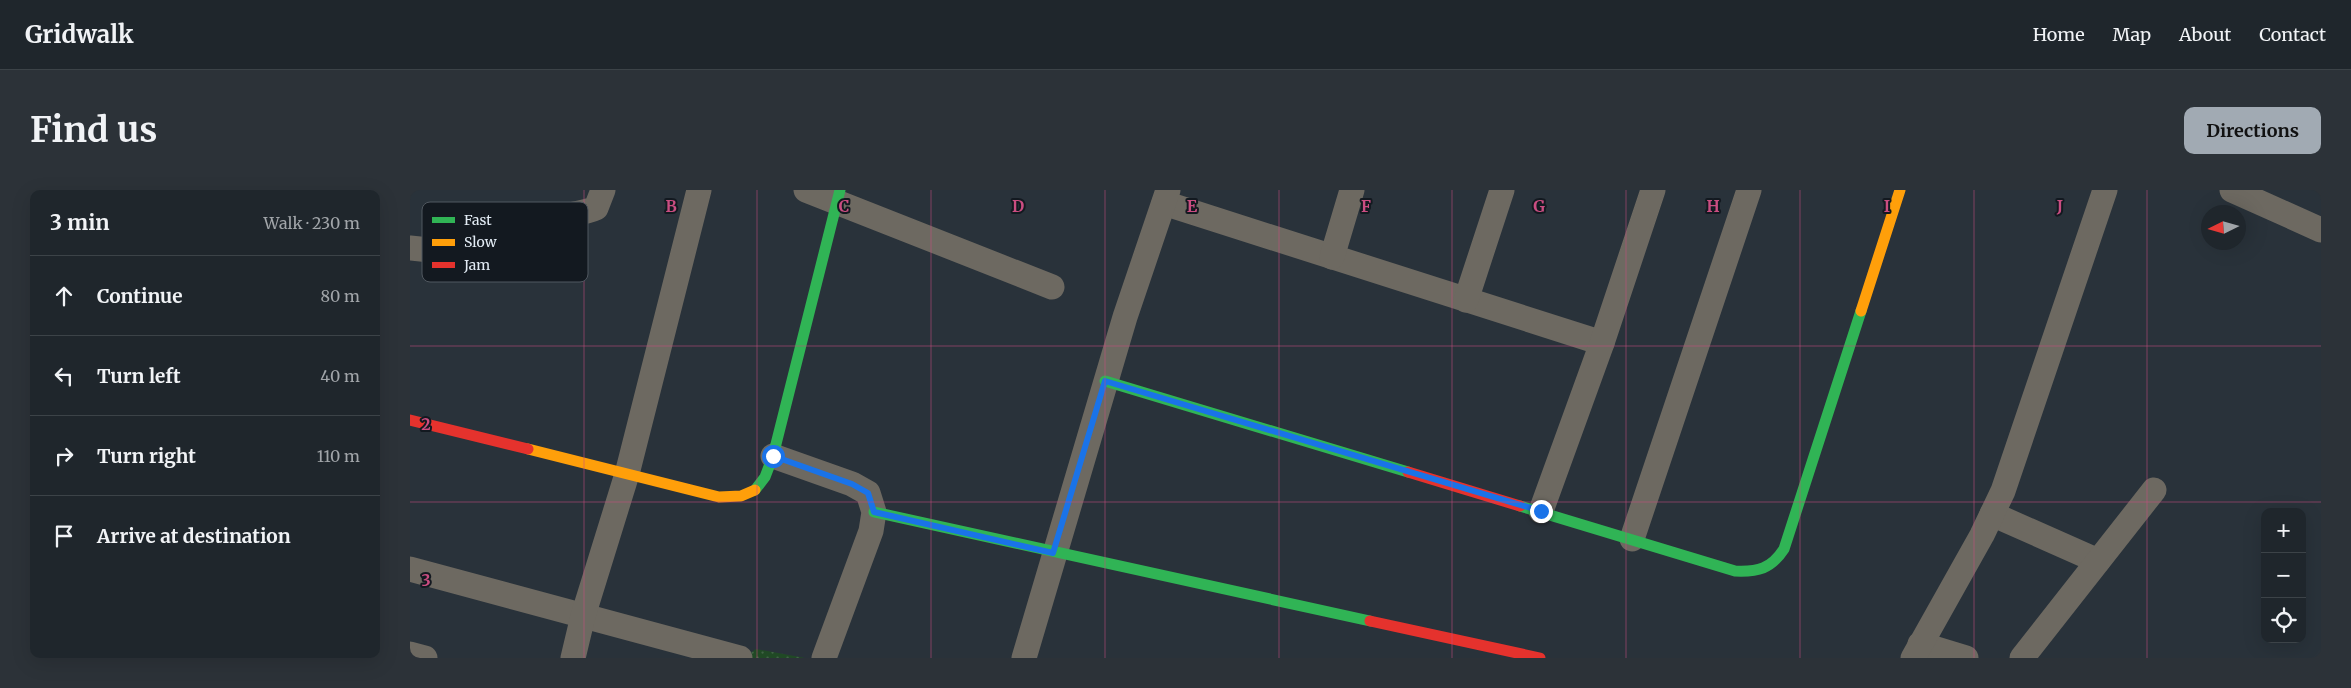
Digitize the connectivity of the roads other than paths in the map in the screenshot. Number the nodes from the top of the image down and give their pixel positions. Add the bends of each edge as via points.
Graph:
1 (603, 190) edge
2 (699, 190) edge
3 (806, 190) edge
4 (1352, 190) edge
5 (1502, 190) edge
6 (1653, 190) edge
7 (1749, 190) edge
8 (1900, 190) edge
9 (2105, 190) edge
10 (2232, 190) edge
11 (838, 195) edge
12 (1166, 196) edge
13 (2278, 200) edge
14 (588, 211) edge
15 (2321, 230) edge
16 (1332, 257) junction
17 (1052, 287) dead end
18 (1466, 300) junction
19 (1602, 343) junction
20 (1105, 381) junction
21 (410, 420) edge
22 (773, 456) junction
23 (627, 474) junction
24 (2154, 490) dead end
25 (1541, 511) junction
26 (874, 512) junction
27 (1992, 514) junction
28 (1632, 539) junction
29 (1053, 553) junction
30 (2098, 561) junction
31 (410, 569) edge
32 (583, 616) junction
33 (1916, 651) edge
34 (410, 654) edge
35 (425, 658) edge
36 (573, 658) edge
37 (740, 658) edge
38 (824, 658) edge
39 (1024, 658) edge
40 (1540, 658) edge
41 (1966, 658) edge
42 (2022, 658) edge

1 - 14 street via 596,208
2 - 23 street
3 - 11 street
4 - 16 street
5 - 18 street
6 - 19 street
7 - 28 street
8 - 28 street via 1784,549 1774,564 1758,572 1735,571
9 - 27 street via 2021,441
10 - 13 street
11 - 17 street
11 - 22 street
12 - 16 street
12 - 20 street
13 - 15 street
16 - 18 street
18 - 19 street
19 - 25 street
20 - 25 street
20 - 29 street
21 - 23 street
22 - 23 street via 756,490 740,499 719,497
22 - 26 street via 852,484 868,493
23 - 32 street
24 - 30 street
25 - 28 street
26 - 29 street
26 - 38 street via 871,531
27 - 30 street
27 - 33 street
29 - 39 street
29 - 40 street
30 - 42 street
31 - 32 street
32 - 36 street
32 - 37 street
33 - 41 street
34 - 35 street

